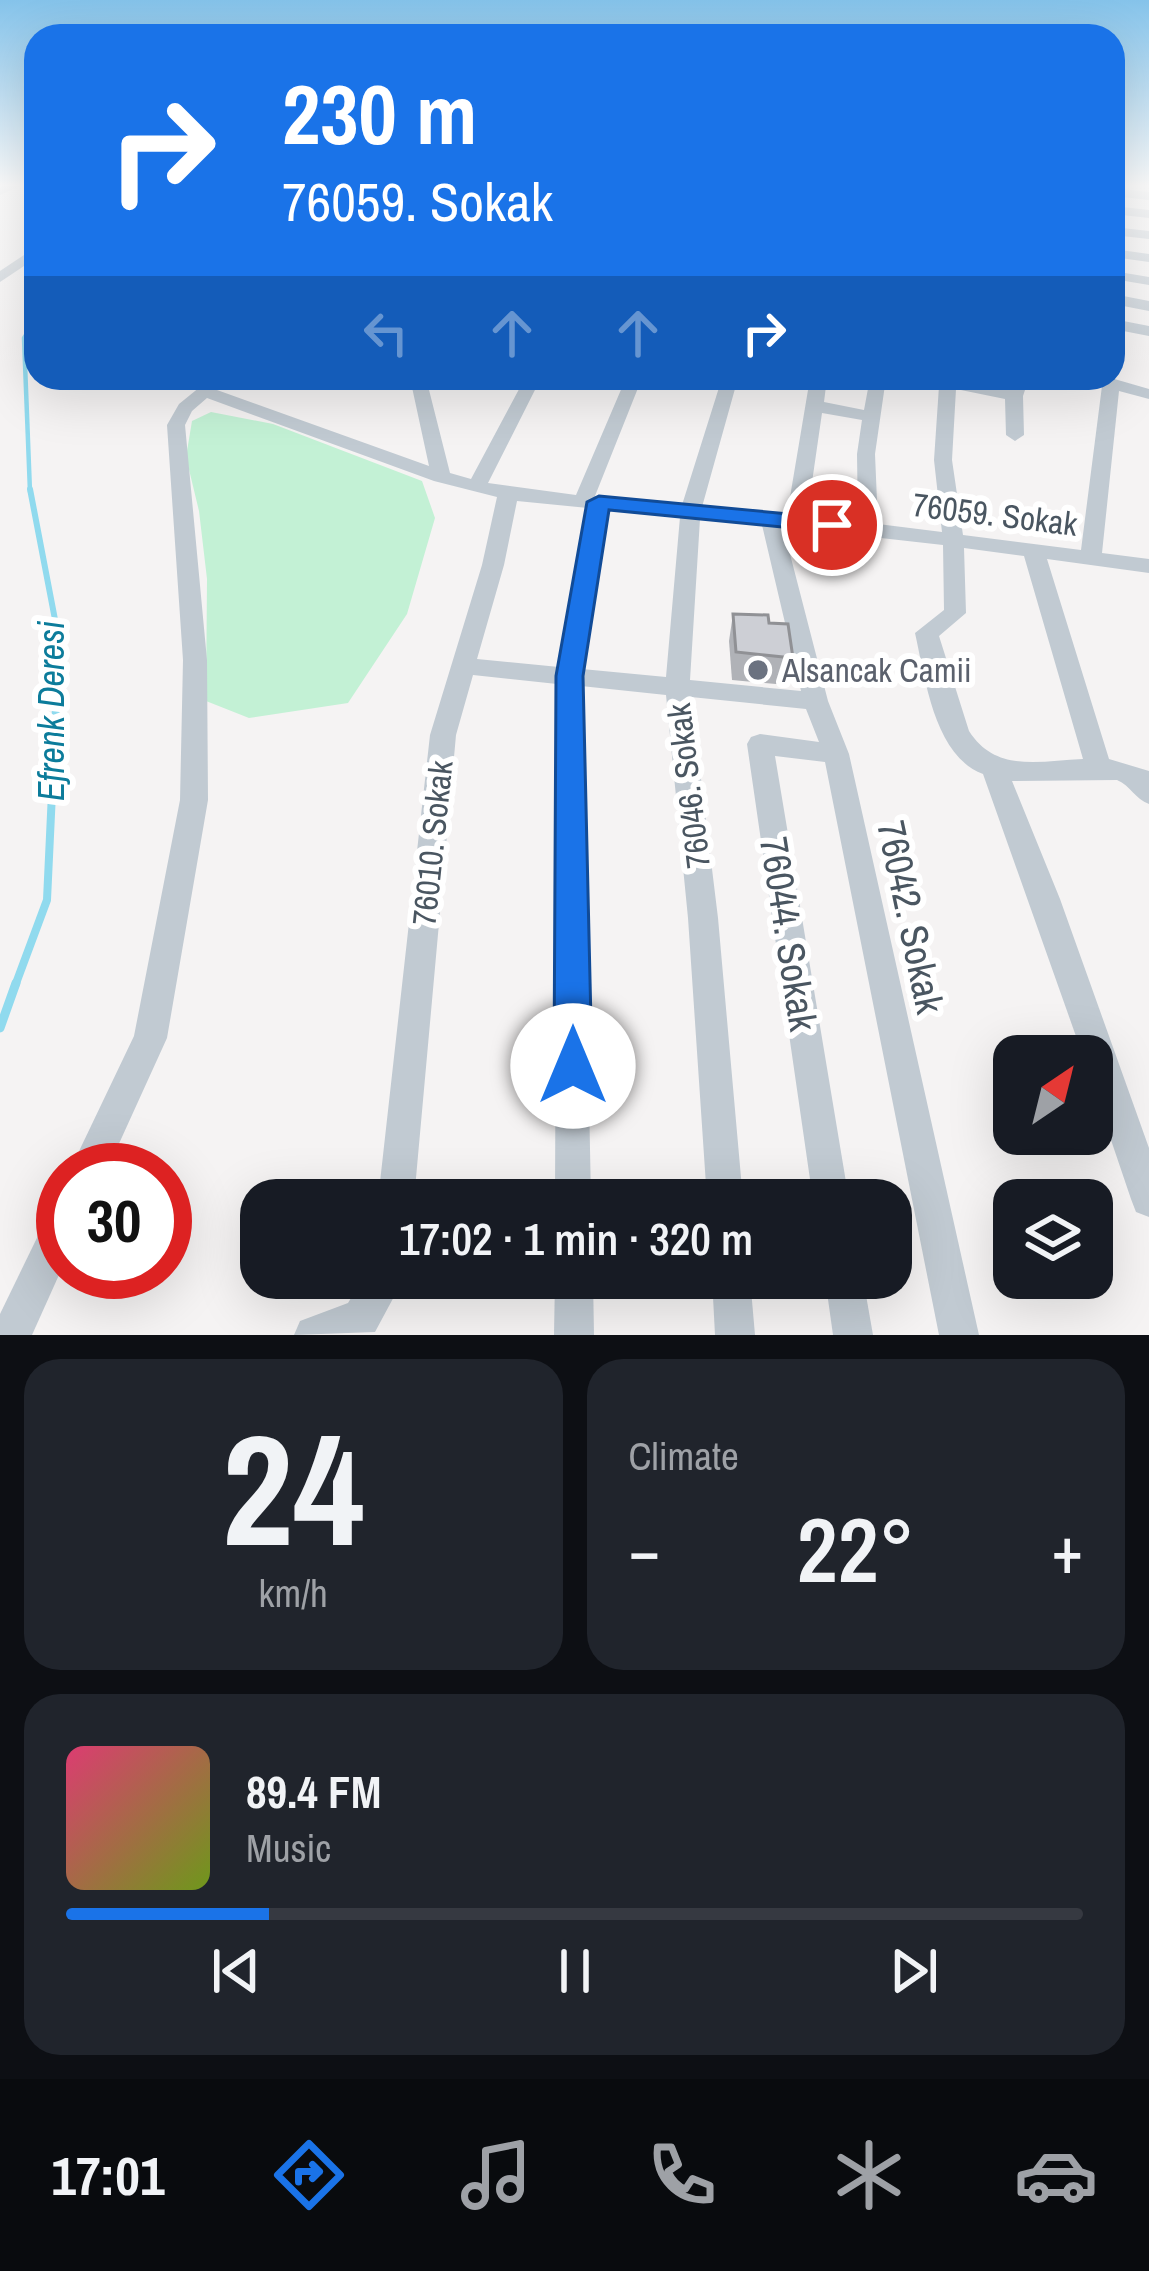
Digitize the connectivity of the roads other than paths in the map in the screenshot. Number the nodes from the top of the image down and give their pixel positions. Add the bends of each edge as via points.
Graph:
1 (208, 390) edge
2 (225, 390) edge
3 (421, 390) edge
4 (526, 390) edge
5 (630, 390) edge
6 (726, 390) edge
7 (817, 390) edge
8 (875, 390) edge
9 (948, 390) edge
10 (1018, 390) edge
11 (1101, 390) edge
12 (870, 416) junction
13 (1015, 435) dead end
14 (440, 477) junction
15 (476, 488) junction
16 (508, 494) junction
17 (591, 502) junction
18 (691, 510) junction
19 (784, 520) junction
20 (868, 529) junction
21 (953, 539) junction
22 (1033, 549) junction
23 (1090, 556) junction
24 (1149, 566) edge
25 (463, 666) junction
26 (569, 676) junction
27 (677, 687) junction
28 (816, 701) junction
29 (836, 754) junction
30 (1099, 768) junction
31 (994, 770) junction
32 (1145, 786) edge
33 (1138, 1130) edge
34 (101, 1143) edge
35 (398, 1179) edge
36 (573, 1179) edge
37 (723, 1179) edge
38 (828, 1179) edge
39 (1149, 1198) edge
40 (36, 1281) edge
41 (372, 1299) edge
42 (574, 1299) edge
43 (732, 1299) edge
44 (848, 1299) edge
45 (10, 1335) edge
46 (314, 1335) edge
47 (574, 1335) edge
48 (735, 1335) edge
49 (854, 1335) edge
50 (959, 1335) edge

1 - 34 street via 176,425 195,659 194,800 150,1038
2 - 14 street, 76059. Sokak
3 - 14 street
4 - 15 street
5 - 17 street
6 - 18 street, 76046. Sokak
7 - 12 street
7 - 19 street
8 - 12 street
9 - 21 street via 943,460
10 - 13 street
11 - 23 street
12 - 20 street
14 - 15 street, 76059. Sokak
15 - 16 street, 76059. Sokak
16 - 17 street, 76059. Sokak
16 - 25 street, 76010. Sokak
17 - 18 street, 76059. Sokak
17 - 26 street
18 - 19 street, 76059. Sokak
18 - 27 street, 76046. Sokak
19 - 20 street, 76059. Sokak
19 - 28 street, 76042. Sokak
20 - 21 street, 76059. Sokak
21 - 22 street, 76059. Sokak
21 - 31 street via 955,613 927,634 968,755
22 - 23 street, 76059. Sokak
22 - 30 street
23 - 24 street, 76059. Sokak
25 - 26 street
25 - 35 street, 76010. Sokak via 443,735
26 - 27 street
26 - 36 street
27 - 28 street
27 - 37 street, 76046. Sokak
28 - 29 street, 76042. Sokak
29 - 38 street, 76044. Sokak via 760,744
29 - 50 street, 76042. Sokak
30 - 31 street
30 - 32 street
31 - 33 street
33 - 39 street
40 - 45 street
41 - 46 street via 361,1318
42 - 47 street
43 - 48 street
44 - 49 street

